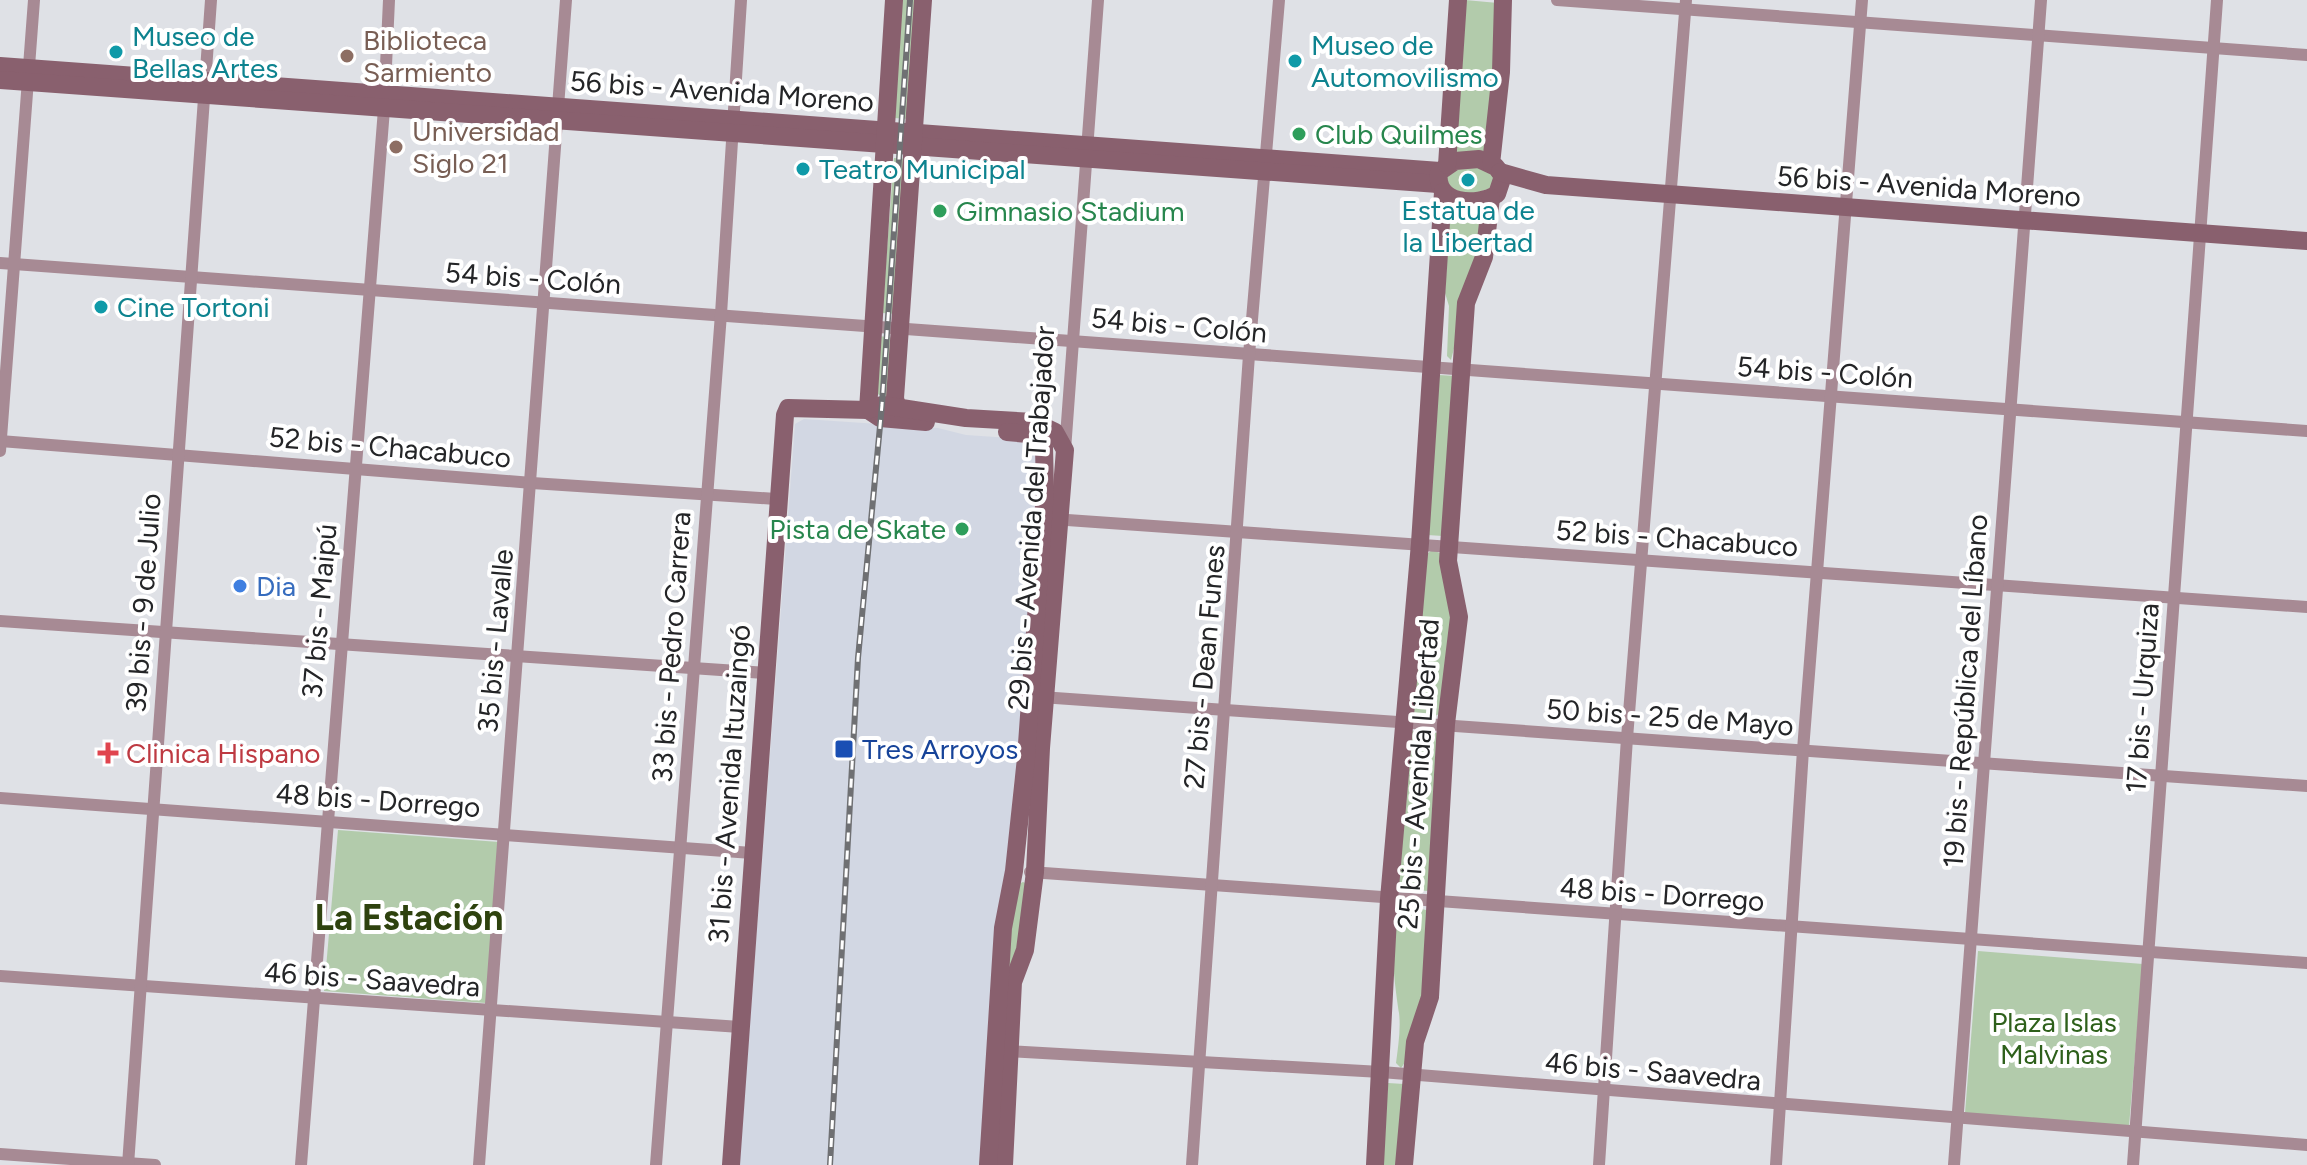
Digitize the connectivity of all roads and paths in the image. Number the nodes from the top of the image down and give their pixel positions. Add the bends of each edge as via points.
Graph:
1 (34, 0) edge
2 (211, 0) edge
3 (389, 0) edge
4 (566, 0) edge
5 (741, 0) edge
6 (894, 0) edge
7 (923, 0) edge
8 (1098, 0) edge
9 (1279, 0) edge
10 (1458, 0) edge
11 (1503, 0) edge
12 (1557, 0) edge
13 (1862, 0) edge
14 (2041, 0) edge
15 (2217, 0) edge
16 (1686, 4) edge
17 (1860, 23) junction
18 (2038, 37) junction
19 (2213, 49) junction
20 (2307, 55) edge
21 (0, 66) edge
22 (28, 75) junction
23 (0, 80) edge
24 (206, 85) junction
25 (384, 102) junction
26 (558, 113) junction
27 (735, 125) junction
28 (887, 138) junction
29 (915, 139) junction
30 (1088, 153) junction
31 (1266, 166) junction
32 (1496, 168) junction
33 (1442, 178) junction
34 (1546, 185) junction
35 (1495, 195) junction
36 (1669, 195) junction
37 (1845, 209) junction
38 (2023, 221) junction
39 (2201, 235) junction
40 (2307, 241) edge
41 (0, 263) edge
42 (14, 264) junction
43 (190, 277) junction
44 (368, 291) junction
45 (545, 302) junction
46 (721, 314) junction
47 (874, 327) junction
48 (901, 328) junction
49 (1072, 341) junction
50 (1249, 355) junction
51 (1438, 366) junction
52 (1462, 367) junction
53 (1656, 382) junction
54 (1832, 398) junction
55 (2010, 409) junction
56 (868, 410) junction
57 (898, 413) junction
58 (2186, 422) junction
59 (2307, 431) edge
60 (0, 441) edge
61 (1042, 448) junction
62 (0, 451) edge
63 (1064, 453) junction
64 (176, 454) junction
65 (357, 468) junction
66 (532, 483) junction
67 (706, 493) junction
68 (776, 499) junction
69 (1051, 519) junction
70 (1239, 530) junction
71 (1420, 543) junction
72 (1449, 544) junction
73 (1642, 559) junction
74 (1817, 573) junction
75 (1998, 586) junction
76 (2174, 598) junction
77 (2307, 607) edge
78 (0, 621) edge
79 (166, 630) junction
80 (339, 646) junction
81 (517, 659) junction
82 (693, 669) junction
83 (766, 673) junction
84 (1037, 697) junction
85 (1224, 708) junction
86 (1402, 721) junction
87 (1446, 724) junction
88 (1627, 738) junction
89 (1803, 750) junction
90 (1984, 763) junction
91 (2160, 776) junction
92 (2307, 786) edge
93 (0, 798) edge
94 (1019, 801) junction
95 (1040, 802) junction
96 (154, 807) junction
97 (326, 820) junction
98 (504, 834) junction
99 (680, 848) junction
100 (752, 853) junction
101 (1014, 871) junction
102 (1035, 872) junction
103 (1211, 884) junction
104 (1389, 899) junction
105 (1436, 901) junction
106 (1615, 915) junction
107 (1793, 927) junction
108 (1969, 941) junction
109 (2148, 954) junction
110 (2307, 963) edge
111 (0, 976) edge
112 (139, 987) junction
113 (313, 999) junction
114 (491, 1011) junction
115 (668, 1024) junction
116 (740, 1027) junction
117 (1002, 1051) junction
118 (1199, 1062) junction
119 (1395, 1074) junction
120 (1605, 1092) junction
121 (1781, 1105) junction
122 (1000, 1112) junction
123 (1957, 1118) junction
124 (2135, 1134) junction
125 (2307, 1145) edge
126 (0, 1154) edge
127 (128, 1164) edge
128 (155, 1165) edge
129 (301, 1165) edge
130 (479, 1165) edge
131 (656, 1165) edge
132 (731, 1165) edge
133 (988, 1165) edge
134 (1004, 1165) edge
135 (1192, 1165) edge
136 (1375, 1165) edge
137 (1404, 1165) edge
138 (1599, 1165) edge
139 (1776, 1165) edge
140 (1954, 1165) edge
141 (2133, 1165) edge

1 - 22 street
2 - 24 street, 39 bis - 9 de Julio
3 - 25 street, 37 bis - Maipú
4 - 26 street, 35 bis - Lavalle
5 - 27 street, 33 bis - Pedro Carrera
6 - 28 main road
7 - 29 main road
8 - 30 street, 29 bis - Avenida del Trabajador
9 - 31 street, 27 bis - Dean Funes
10 - 33 main road, 25 bis - Avenida Libertad
11 - 32 main road, 25 bis - Avenida Libertad
12 - 16 street
13 - 17 street
14 - 18 street, 19 bis - República del Líbano
15 - 19 street, 17 bis - Urquiza
16 - 17 street
16 - 36 street
17 - 18 street
17 - 37 street
18 - 19 street
18 - 38 street, 19 bis - República del Líbano
19 - 20 street
19 - 39 street, 17 bis - Urquiza
21 - 22 main road, 56 bis - Avenida Moreno
22 - 23 main road, 56 bis - Avenida Moreno
22 - 24 main road, 56 bis - Avenida Moreno
22 - 42 street
24 - 25 main road, 56 bis - Avenida Moreno
24 - 43 street, 39 bis - 9 de Julio
25 - 26 main road, 56 bis - Avenida Moreno
25 - 44 street, 37 bis - Maipú
26 - 27 main road, 56 bis - Avenida Moreno
26 - 45 street, 35 bis - Lavalle
27 - 28 main road, 56 bis - Avenida Moreno
27 - 46 street, 33 bis - Pedro Carrera
28 - 29 main road, 56 bis - Avenida Moreno
28 - 47 main road
29 - 30 main road, 56 bis - Avenida Moreno
29 - 48 main road
30 - 31 main road, 56 bis - Avenida Moreno
30 - 49 street, 29 bis - Avenida del Trabajador
31 - 33 main road, 56 bis - Avenida Moreno
31 - 50 street, 27 bis - Dean Funes
32 - 33 main road, 56 bis - Avenida Moreno via 1469,159
32 - 34 main road, 56 bis - Avenida Moreno
32 - 35 main road, 25 bis - Avenida Libertad via 1503,184
33 - 35 main road, 56 bis - Avenida Moreno via 1465,201
33 - 51 main road, 25 bis - Avenida Libertad
34 - 35 main road, 56 bis - Avenida Moreno
34 - 36 main road, 56 bis - Avenida Moreno
35 - 52 main road, 25 bis - Avenida Libertad via 1484,257 1466,303
36 - 37 main road, 56 bis - Avenida Moreno
36 - 53 street
37 - 38 main road, 56 bis - Avenida Moreno
37 - 54 street
38 - 39 main road, 56 bis - Avenida Moreno
38 - 55 street, 19 bis - República del Líbano
39 - 40 main road, 56 bis - Avenida Moreno
39 - 58 street, 17 bis - Urquiza
41 - 42 street, 54 bis - Colón
42 - 43 street, 54 bis - Colón
42 - 60 street
43 - 44 street, 54 bis - Colón
43 - 64 street, 39 bis - 9 de Julio
44 - 45 street, 54 bis - Colón
44 - 65 street, 37 bis - Maipú
45 - 46 street, 54 bis - Colón
45 - 66 street, 35 bis - Lavalle
46 - 47 street, 54 bis - Colón
46 - 67 street, 33 bis - Pedro Carrera
47 - 48 street, 54 bis - Colón
47 - 56 main road
48 - 49 street, 54 bis - Colón
48 - 57 main road
49 - 50 street, 54 bis - Colón
49 - 63 street, 29 bis - Avenida del Trabajador
50 - 51 street, 54 bis - Colón
50 - 70 street, 27 bis - Dean Funes
51 - 52 street, 54 bis - Colón
51 - 71 main road, 25 bis - Avenida Libertad
52 - 53 street, 54 bis - Colón
52 - 72 main road, 25 bis - Avenida Libertad
53 - 54 street, 54 bis - Colón
53 - 73 street
54 - 55 street, 54 bis - Colón
54 - 74 street
55 - 58 street, 54 bis - Colón
55 - 75 street, 19 bis - República del Líbano
56 - 57 main road via 882,405
56 - 68 main road, 31 bis - Avenida Ituzaingó via 788,408
57 - 61 main road via 1028,434
57 - 63 main road via 1034,422 1055,432
58 - 59 street, 54 bis - Colón
58 - 76 street, 17 bis - Urquiza
60 - 62 street
60 - 64 street, 52 bis - Chacabuco
61 - 63 main road
61 - 69 main road, 29 bis - Avenida del Trabajador
63 - 69 main road, 29 bis - Avenida del Trabajador
64 - 65 street, 52 bis - Chacabuco
64 - 79 street, 39 bis - 9 de Julio
65 - 66 street, 52 bis - Chacabuco
65 - 80 street, 37 bis - Maipú
66 - 67 street, 52 bis - Chacabuco
66 - 81 street, 35 bis - Lavalle
67 - 68 street, 52 bis - Chacabuco
67 - 82 street, 33 bis - Pedro Carrera
68 - 83 main road, 31 bis - Avenida Ituzaingó
69 - 70 street, 52 bis - Chacabuco
69 - 84 main road, 29 bis - Avenida del Trabajador
70 - 71 street, 52 bis - Chacabuco
70 - 85 street, 27 bis - Dean Funes
71 - 72 street, 52 bis - Chacabuco
71 - 86 main road, 25 bis - Avenida Libertad
72 - 73 street, 52 bis - Chacabuco
72 - 87 main road, 25 bis - Avenida Libertad via 1459,617
73 - 74 street, 52 bis - Chacabuco
73 - 88 street
74 - 75 street, 52 bis - Chacabuco
74 - 89 street
75 - 76 street, 52 bis - Chacabuco
75 - 90 street, 19 bis - República del Líbano
76 - 77 street, 52 bis - Chacabuco
76 - 91 street, 17 bis - Urquiza
78 - 79 street
79 - 80 street
79 - 96 street, 39 bis - 9 de Julio
80 - 81 street
80 - 97 street, 37 bis - Maipú
81 - 82 street
81 - 98 street, 35 bis - Lavalle
82 - 83 street
82 - 99 street, 33 bis - Pedro Carrera
83 - 100 main road, 31 bis - Avenida Ituzaingó
84 - 85 street, 50 bis - 25 de Mayo
84 - 94 main road, 29 bis - Avenida del Trabajador
84 - 95 main road, 29 bis - Avenida del Trabajador
85 - 86 street, 50 bis - 25 de Mayo
85 - 103 street, 27 bis - Dean Funes
86 - 87 street, 50 bis - 25 de Mayo
86 - 104 main road, 25 bis - Avenida Libertad
87 - 88 street, 50 bis - 25 de Mayo
87 - 105 main road, 25 bis - Avenida Libertad
88 - 89 street, 50 bis - 25 de Mayo
88 - 106 street
89 - 90 street, 50 bis - 25 de Mayo
89 - 107 street
90 - 91 street, 50 bis - 25 de Mayo
90 - 108 street, 19 bis - República del Líbano
91 - 92 street, 50 bis - 25 de Mayo
91 - 109 street, 17 bis - Urquiza
93 - 96 street, 48 bis - Dorrego
94 - 95 main road
94 - 101 main road, 29 bis - Avenida del Trabajador
95 - 102 main road, 29 bis - Avenida del Trabajador
96 - 97 street, 48 bis - Dorrego
96 - 112 street, 39 bis - 9 de Julio
97 - 98 street, 48 bis - Dorrego
97 - 113 street, 37 bis - Maipú
98 - 99 street, 48 bis - Dorrego
98 - 114 street, 35 bis - Lavalle
99 - 100 street, 48 bis - Dorrego
99 - 115 street, 33 bis - Pedro Carrera
100 - 116 main road, 31 bis - Avenida Ituzaingó
101 - 102 street, 48 bis - Dorrego
101 - 117 main road, 29 bis - Avenida del Trabajador via 1003,928
102 - 103 street, 48 bis - Dorrego
102 - 117 main road, 29 bis - Avenida del Trabajador via 1025,950 1013,982
103 - 104 street, 48 bis - Dorrego
103 - 118 street, 27 bis - Dean Funes
104 - 105 street, 48 bis - Dorrego
104 - 119 main road, 25 bis - Avenida Libertad via 1385,993
105 - 106 street, 48 bis - Dorrego
105 - 119 main road, 25 bis - Avenida Libertad via 1430,997 1415,1042
106 - 107 street, 48 bis - Dorrego
106 - 120 street
107 - 108 street, 48 bis - Dorrego
107 - 121 street
108 - 109 street, 48 bis - Dorrego
108 - 123 street, 19 bis - República del Líbano
109 - 110 street, 48 bis - Dorrego
109 - 124 street, 17 bis - Urquiza
111 - 112 street, 46 bis - Saavedra
112 - 113 street, 46 bis - Saavedra
112 - 127 street, 39 bis - 9 de Julio
113 - 114 street, 46 bis - Saavedra
113 - 129 street, 37 bis - Maipú
114 - 115 street, 46 bis - Saavedra
114 - 130 street, 35 bis - Lavalle
115 - 116 street, 46 bis - Saavedra
115 - 131 street, 33 bis - Pedro Carrera
116 - 132 main road, 31 bis - Avenida Ituzaingó
117 - 118 street, 46 bis - Saavedra
117 - 122 main road, 29 bis - Avenida del Trabajador
118 - 119 street, 46 bis - Saavedra
118 - 135 street, 27 bis - Dean Funes
119 - 120 street, 46 bis - Saavedra
119 - 136 main road, 25 bis - Avenida Libertad
119 - 137 main road, 25 bis - Avenida Libertad
120 - 121 street, 46 bis - Saavedra
120 - 138 street
121 - 123 street, 46 bis - Saavedra
121 - 139 street
122 - 133 main road, 29 bis - Avenida del Trabajador
122 - 134 main road, 29 bis - Avenida del Trabajador
123 - 124 street, 46 bis - Saavedra
123 - 140 street, 19 bis - República del Líbano
124 - 125 street, 46 bis - Saavedra
124 - 141 street, 17 bis - Urquiza
126 - 127 street
127 - 128 street

